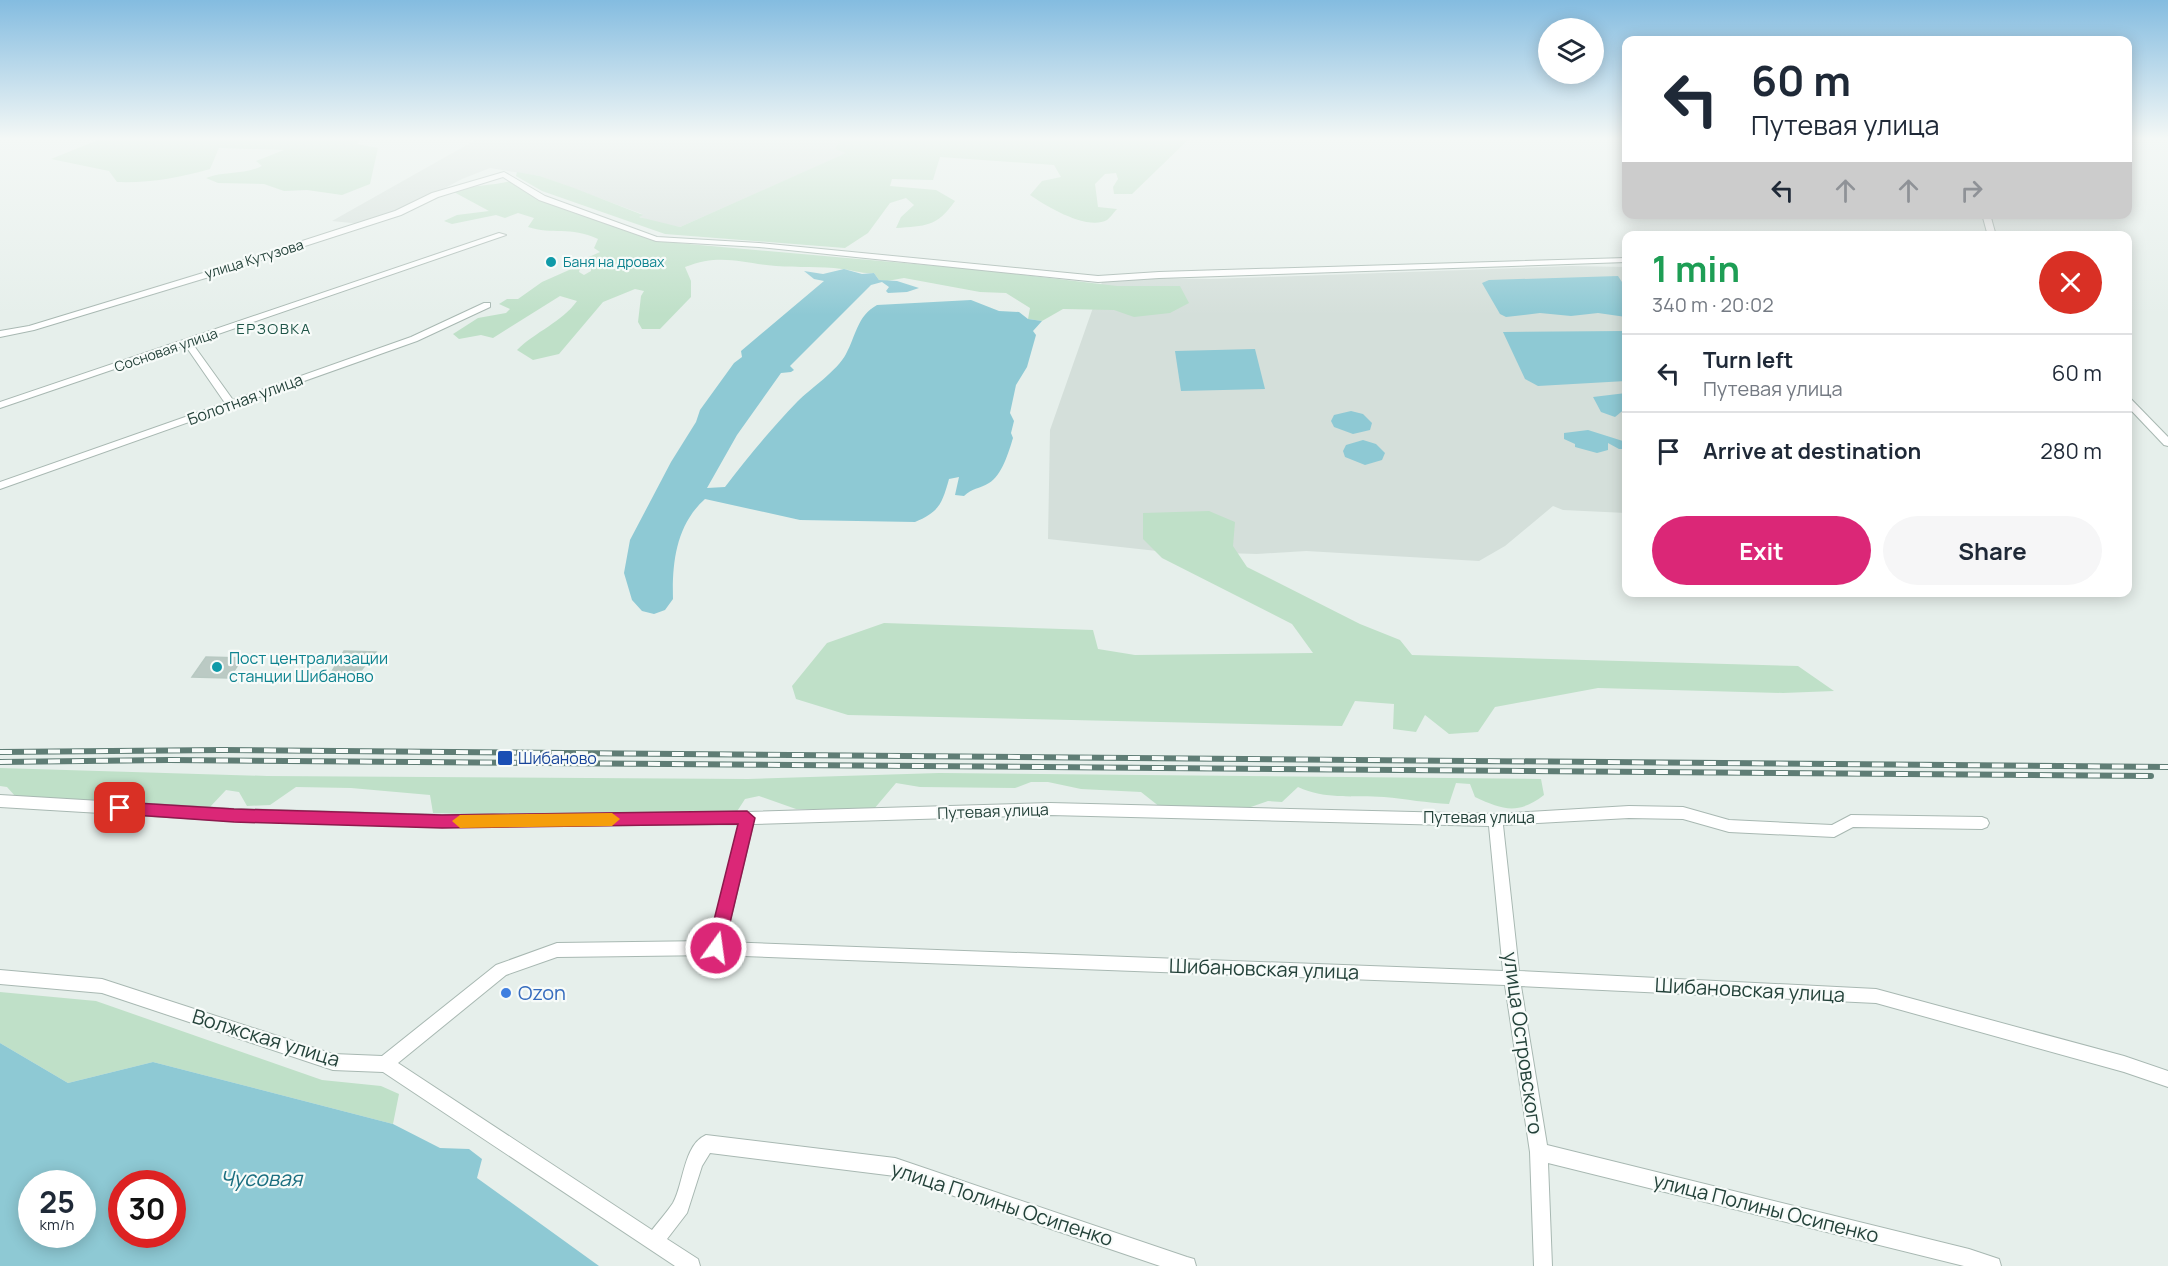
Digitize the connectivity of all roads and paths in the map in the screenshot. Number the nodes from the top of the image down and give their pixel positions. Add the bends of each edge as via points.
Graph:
1 (432, 197) edge
2 (541, 197) edge
3 (502, 235) dead end
4 (1622, 260) edge
5 (487, 305) dead end
6 (0, 334) edge
7 (188, 343) junction
8 (231, 404) junction
9 (0, 405) edge
10 (2132, 405) edge
11 (2168, 444) edge
12 (0, 486) edge
13 (0, 801) edge
14 (747, 818) junction
15 (1495, 820) junction
16 (1982, 823) dead end
17 (716, 948) junction
18 (0, 977) edge
19 (1512, 978) junction
20 (385, 1064) junction
21 (2168, 1079) edge
22 (1539, 1152) junction
23 (655, 1240) junction
24 (691, 1266) edge
25 (1187, 1266) edge
26 (1543, 1266) edge
27 (1992, 1266) edge

1 - 6 street, улица Кутузова via 398,213 228,268 32,328
2 - 4 street, улица Кутузова via 656,238 759,244 1098,279 1137,274 1259,273 1410,264
3 - 7 street, Сосновая улица
5 - 8 street, Болотная улица via 414,339
7 - 8 street
7 - 9 street, Сосновая улица
8 - 12 street, Болотная улица
10 - 11 street
13 - 14 street, Путевая улица via 409,821
14 - 15 street, Путевая улица via 1050,809
14 - 17 street
15 - 16 street, Путевая улица via 1629,812 1683,813 1729,826 1834,831 1851,821
15 - 19 street, улица Островского
17 - 19 street, Шибановская улица
17 - 20 street, Шибановская улица via 556,951 501,970
18 - 20 street, Волжская улица via 102,986 333,1062
19 - 21 street, Шибановская улица via 1876,996
19 - 22 street, улица Островского
20 - 23 street
22 - 26 street, улица Островского
22 - 27 street, улица Полины Осипенко
23 - 24 street
23 - 25 street, улица Полины Осипенко via 681,1207 695,1162 706,1144 895,1167

